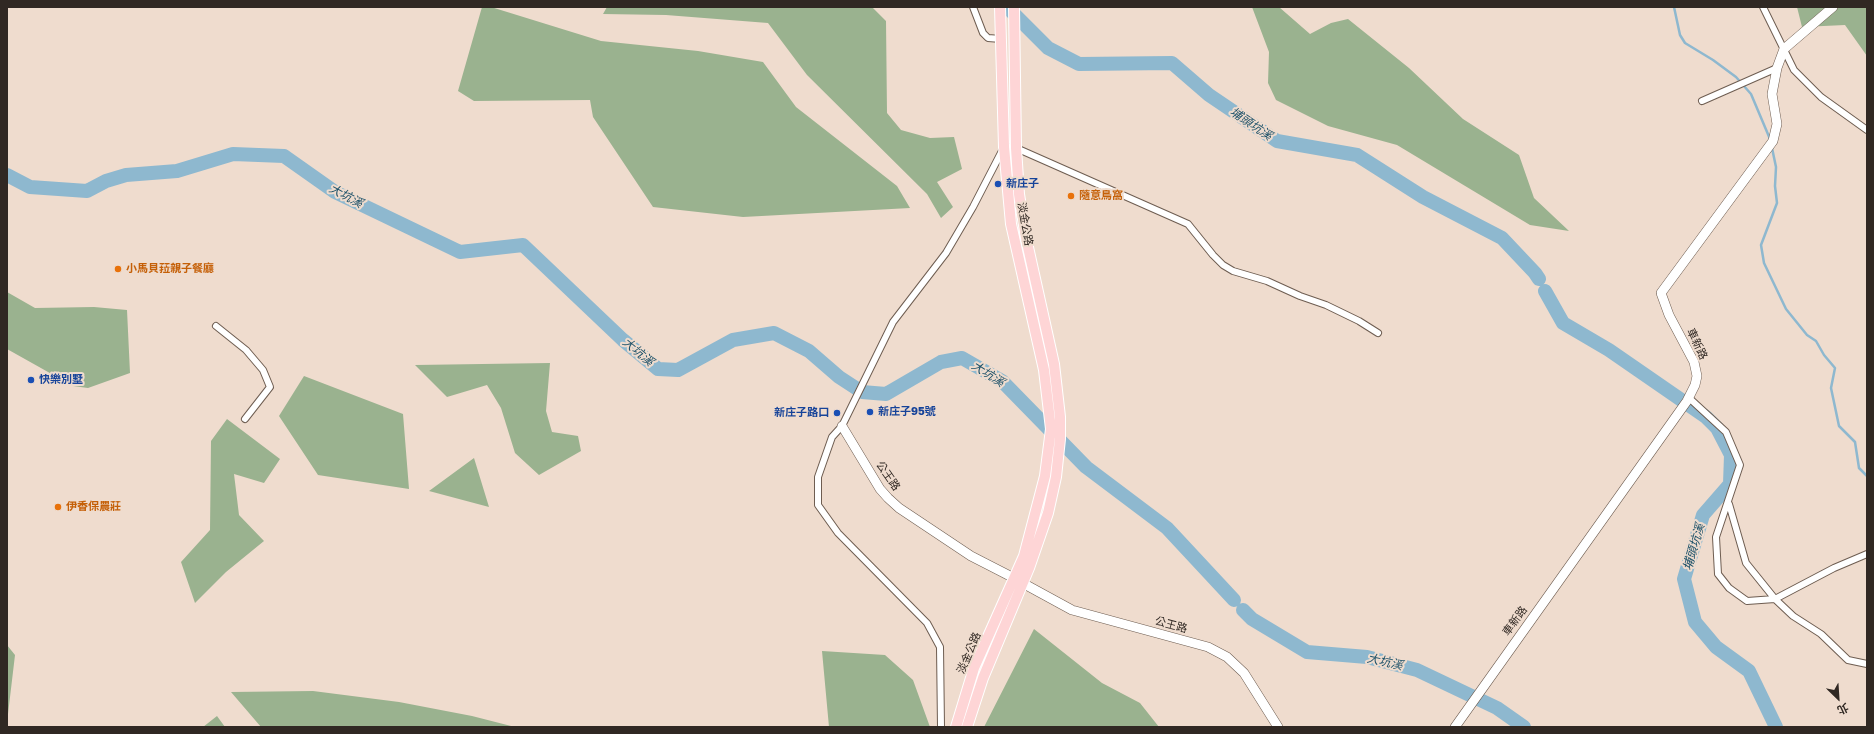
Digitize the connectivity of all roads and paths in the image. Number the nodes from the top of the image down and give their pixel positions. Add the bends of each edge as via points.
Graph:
1 (973, 7) edge
2 (1000, 7) edge
3 (1014, 7) edge
4 (1763, 7) edge
5 (1833, 7) edge
6 (1001, 35) junction
7 (1784, 49) junction
8 (1777, 68) junction
9 (1702, 101) dead end
10 (1867, 130) edge
11 (1004, 147) junction
12 (1016, 148) junction
13 (216, 326) dead end
14 (1378, 333) dead end
15 (1688, 399) junction
16 (245, 419) dead end
17 (842, 426) junction
18 (1728, 504) junction
19 (1867, 554) edge
20 (1025, 566) junction
21 (1010, 576) dead end
22 (1028, 586) dead end
23 (1013, 592) junction
24 (1775, 599) junction
25 (1867, 664) edge
26 (1457, 724) edge
27 (941, 727) edge
28 (956, 727) edge
29 (967, 727) edge
30 (1278, 727) edge

1 - 6 street via 983,33 988,38
2 - 6 main road, 淡金公路
3 - 12 main road, 淡金公路
4 - 7 street
5 - 7 street, 車新路
6 - 11 main road, 淡金公路
7 - 8 street, 車新路
7 - 10 street via 1794,70 1807,84
8 - 9 street
8 - 15 street, 車新路 via 1772,94 1777,124 1773,141 1661,292 1669,315 1694,362 1697,376
11 - 12 street
11 - 17 street via 946,253 893,322
11 - 20 main road, 淡金公路 via 1011,224 1039,345 1050,418 1048,453
12 - 14 street via 1188,224 1213,255 1233,271 1326,304
12 - 20 main road, 淡金公路 via 1022,216 1054,364 1060,425 1059,457 1048,513
13 - 16 street via 246,350 263,370 270,387
15 - 18 street via 1726,432 1740,466
15 - 26 street, 車新路
17 - 21 street, 公王路 via 880,489 899,508 971,556
17 - 27 street via 832,437 818,477 818,504 838,533 927,623 940,648
18 - 24 street via 1746,563
18 - 24 street via 1716,537 1718,574 1729,588 1747,601
19 - 24 street
20 - 23 main road
22 - 30 street, 公王路 via 1072,610 1208,647 1227,657 1244,673
23 - 28 main road, 淡金公路 via 974,668
23 - 29 main road, 淡金公路
24 - 25 street via 1793,616 1821,634 1848,660

